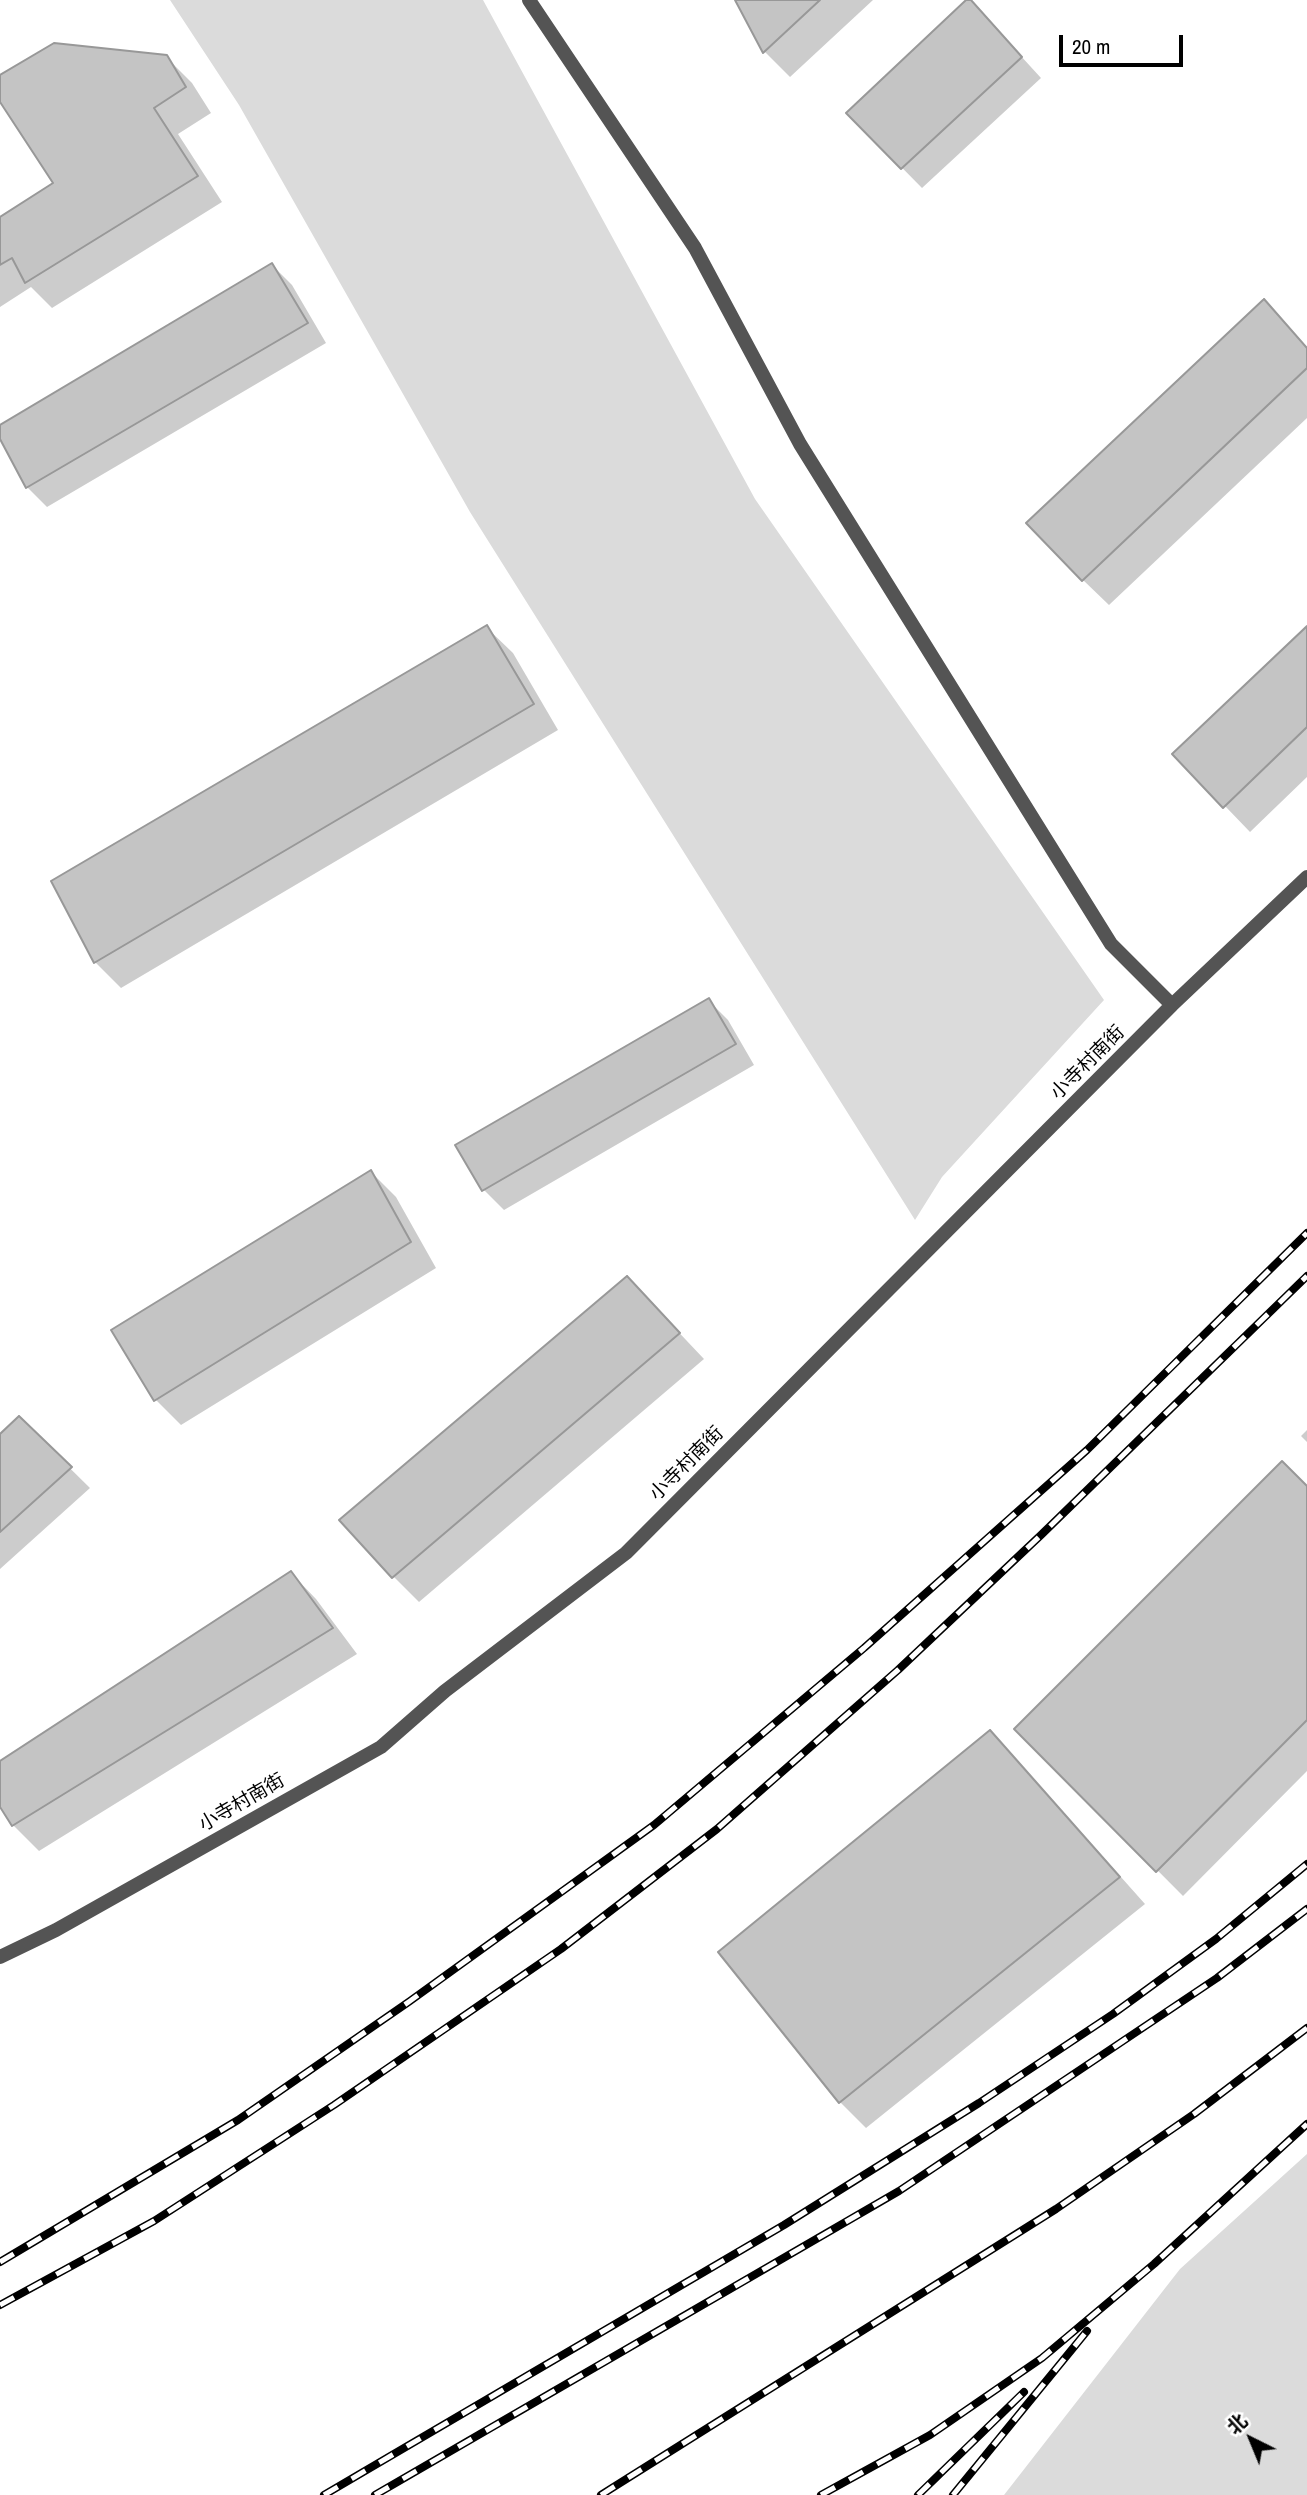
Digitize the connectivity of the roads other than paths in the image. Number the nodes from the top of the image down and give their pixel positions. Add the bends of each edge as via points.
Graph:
1 (528, 0) edge
2 (1307, 877) edge
3 (1172, 1005) junction
4 (0, 1957) edge

1 - 3 street via 695,248 800,444 1111,944
2 - 3 street, 小寺村南街
3 - 4 street, 小寺村南街 via 626,1553 445,1691 381,1747

